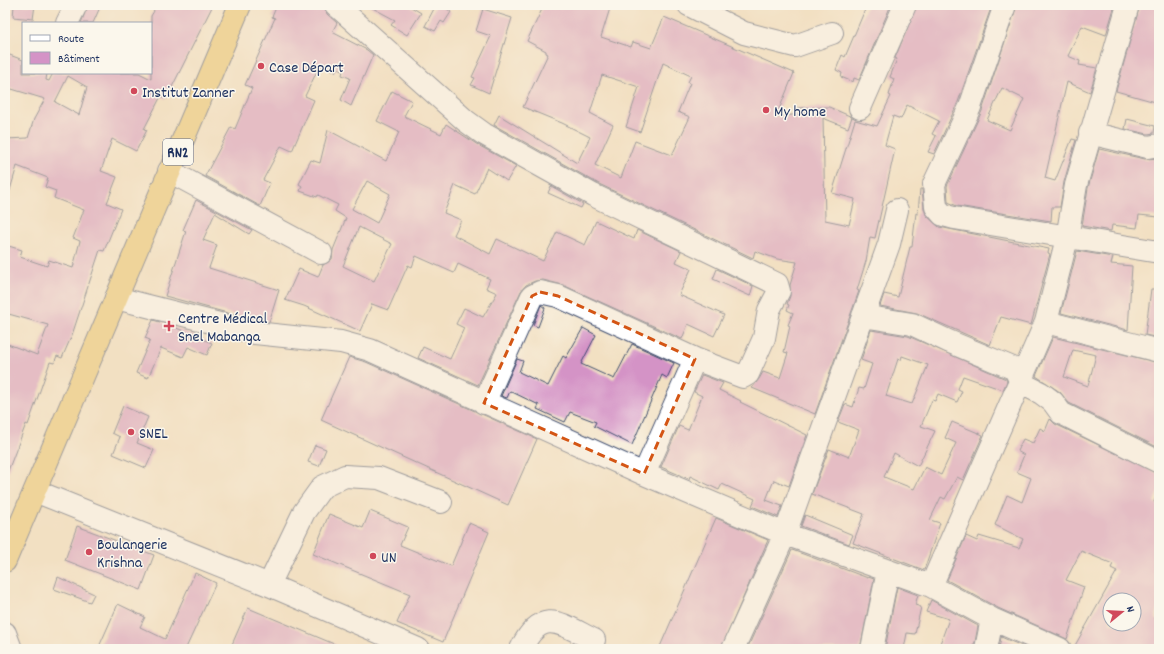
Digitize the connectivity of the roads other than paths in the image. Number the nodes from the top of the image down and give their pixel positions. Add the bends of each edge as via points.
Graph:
1 (76, 5) edge
2 (240, 5) edge
3 (336, 5) edge
4 (689, 5) edge
5 (905, 5) edge
6 (1006, 5) edge
7 (1128, 5) edge
8 (68, 22) edge
9 (832, 33) dead end
10 (860, 108) dead end
11 (1090, 133) junction
12 (1159, 145) edge
13 (169, 171) junction
14 (897, 210) dead end
15 (1067, 238) junction
16 (1159, 252) edge
17 (320, 253) dead end
18 (116, 298) junction
19 (863, 316) junction
20 (1046, 322) junction
21 (1159, 351) edge
22 (695, 359) junction
23 (1021, 383) junction
24 (484, 402) junction
25 (1159, 462) edge
26 (644, 474) junction
27 (35, 491) junction
28 (441, 502) dead end
29 (785, 534) junction
30 (5, 562) edge
31 (888, 571) junction
32 (269, 585) junction
33 (931, 586) junction
34 (992, 619) junction
35 (5, 633) edge
36 (594, 640) dead end
37 (11, 649) edge
38 (418, 649) edge
39 (521, 649) edge
40 (733, 649) edge
41 (872, 649) edge
42 (986, 649) edge
43 (1060, 649) edge

1 - 8 street
2 - 13 highway, RN2
3 - 22 street via 466,121 484,134 593,195 777,284 779,291 769,310 764,338 748,374 738,376
4 - 9 street via 744,33 795,46
5 - 10 street
6 - 15 street via 970,107 934,184 936,207 943,215 954,218
7 - 11 street
11 - 12 street via 1148,147
11 - 15 street via 1076,185
13 - 17 street
13 - 18 highway, RN2
14 - 19 street via 889,244
15 - 16 street
15 - 20 street
18 - 24 street via 255,333 341,342 370,350
18 - 27 highway, RN2
19 - 23 street via 912,324 1015,368
19 - 29 street
20 - 21 street
20 - 23 street
22 - 24 street via 558,296 540,292 532,296
22 - 26 street
23 - 25 street via 1041,393 1065,415
23 - 33 street
24 - 26 street
26 - 29 street
27 - 30 highway, RN2
27 - 32 street
28 - 32 street via 379,478 345,476 322,487 304,512
29 - 31 street
29 - 40 street
31 - 33 street
31 - 41 street
32 - 38 street
33 - 34 street
34 - 42 street
34 - 43 street
35 - 37 street
36 - 39 street via 556,621 541,623 528,635

